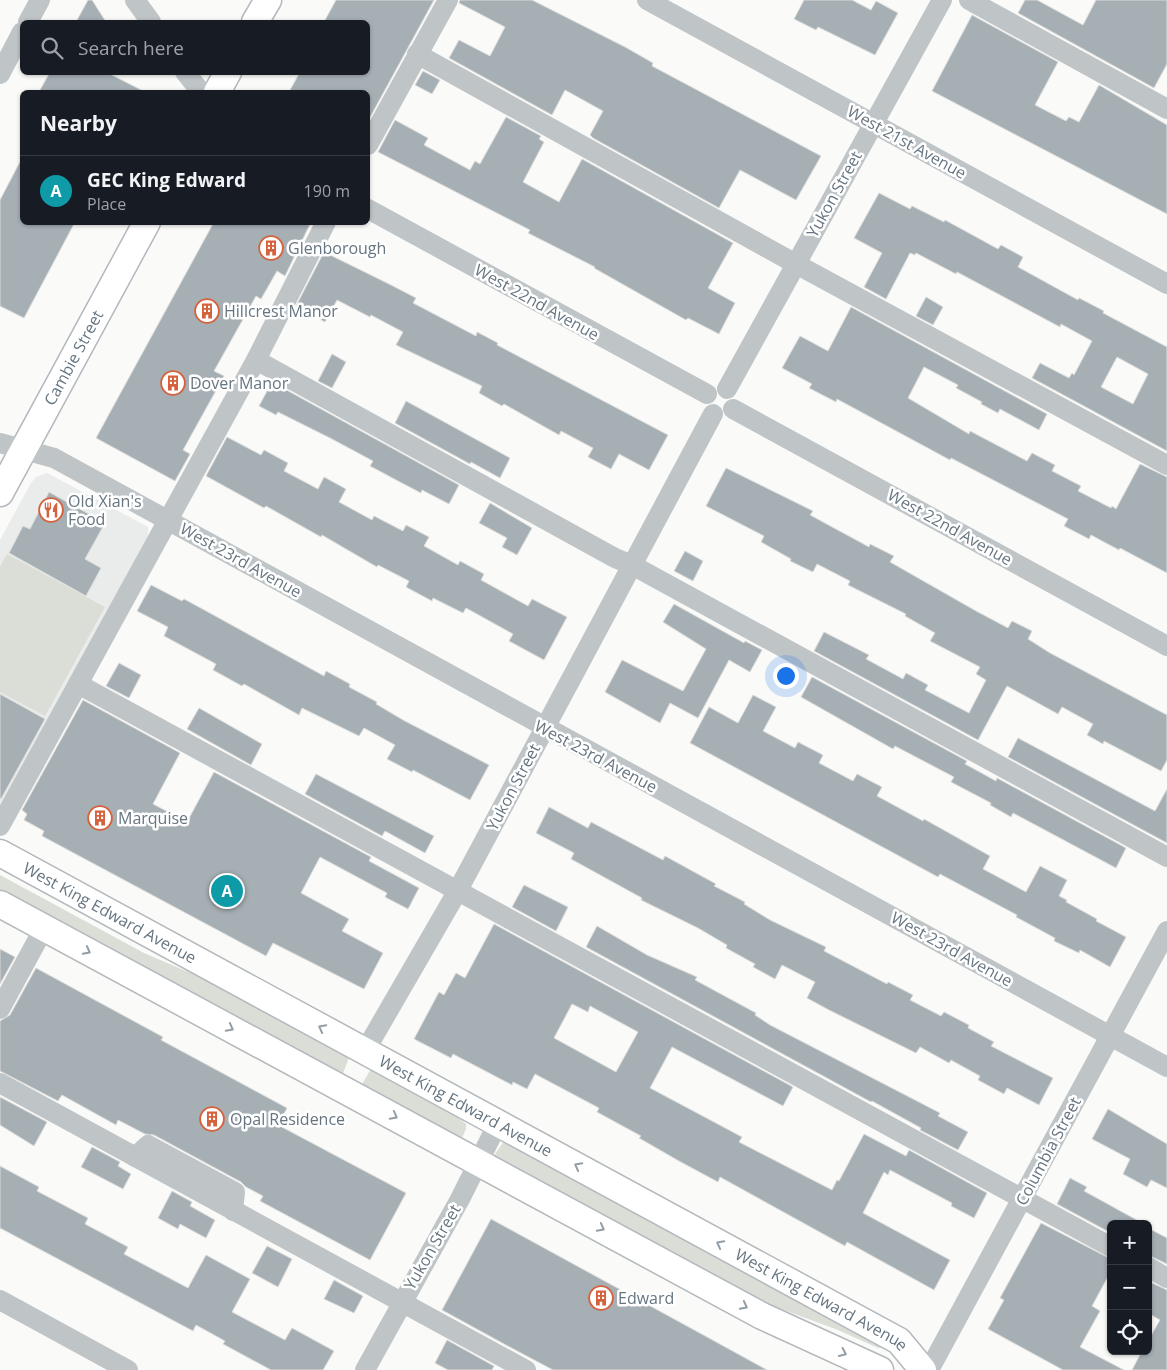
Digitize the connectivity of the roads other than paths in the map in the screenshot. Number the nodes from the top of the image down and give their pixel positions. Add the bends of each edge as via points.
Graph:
1 (40, 0) edge
2 (135, 0) edge
3 (268, 0) edge
4 (448, 0) edge
5 (647, 0) edge
6 (942, 0) edge
7 (969, 0) edge
8 (29, 20) edge
9 (149, 20) edge
10 (256, 20) edge
11 (20, 36) edge
12 (417, 54) junction
13 (0, 74) edge
14 (187, 75) edge
15 (226, 75) edge
16 (199, 90) edge
17 (218, 90) edge
18 (1167, 109) edge
19 (873, 124) junction
20 (370, 141) edge
21 (370, 210) edge
22 (145, 225) edge
23 (324, 225) edge
24 (796, 264) junction
25 (1167, 284) edge
26 (256, 360) junction
27 (727, 389) junction
28 (707, 394) junction
29 (733, 409) junction
30 (713, 414) junction
31 (12, 447) edge
32 (1167, 465) edge
33 (0, 492) edge
34 (168, 519) junction
35 (632, 565) junction
36 (1167, 646) edge
37 (78, 684) junction
38 (544, 728) junction
39 (0, 826) edge
40 (0, 853) edge
41 (1167, 857) edge
42 (457, 892) junction
43 (0, 904) edge
44 (44, 928) junction
45 (1167, 931) edge
46 (0, 1009) edge
47 (1110, 1036) junction
48 (365, 1051) junction
49 (1167, 1067) edge
50 (0, 1084) edge
51 (498, 1123) junction
52 (478, 1162) junction
53 (1022, 1198) junction
54 (1107, 1245) edge
55 (1152, 1269) edge
56 (1167, 1278) edge
57 (0, 1300) edge
58 (401, 1302) junction
59 (128, 1370) edge
60 (365, 1370) edge
61 (526, 1370) edge
62 (880, 1370) edge
63 (923, 1370) edge
64 (929, 1370) edge

1 - 8 street
2 - 9 street
3 - 10 main road
4 - 12 street
5 - 19 street, West 21st Avenue
6 - 19 street, Yukon Street
7 - 18 street
11 - 13 street
12 - 20 street
12 - 24 street
14 - 16 street
15 - 17 main road
19 - 24 street, Yukon Street
19 - 25 street, West 21st Avenue
21 - 28 street, West 22nd Avenue
22 - 31 main road, Cambie Street
23 - 26 street
24 - 27 street, Yukon Street
24 - 32 street
26 - 34 street
26 - 35 street
27 - 28 street via 718,387
27 - 29 street via 735,400
28 - 30 street via 706,403
29 - 30 street via 722,416
29 - 36 street, West 22nd Avenue
30 - 35 street, Yukon Street
31 - 33 main road, Cambie Street
31 - 34 street, West 23rd Avenue via 54,458
34 - 37 street
34 - 38 street, West 23rd Avenue
35 - 38 street, Yukon Street
35 - 41 street
37 - 39 street
37 - 42 street
38 - 42 street, Yukon Street
38 - 47 street, West 23rd Avenue
48 -> 40 main road, West King Edward Avenue
42 - 48 street, Yukon Street
42 - 53 street
43 - 44 main road, West King Edward Avenue
44 - 46 street
44 -> 52 main road, West King Edward Avenue
45 - 47 street, Columbia Street
47 - 49 street, West 23rd Avenue
47 - 53 street, Columbia Street
48 - 51 main road, West King Edward Avenue
50 - 58 street
51 - 52 street, Yukon Street
63 -> 51 main road, West King Edward Avenue via 899,1340
52 - 58 street, Yukon Street
52 -> 62 main road, West King Edward Avenue via 762,1316
53 - 54 street
53 - 64 street, Columbia Street
55 - 56 street
57 - 59 street
58 - 60 street, Yukon Street
58 - 61 street

